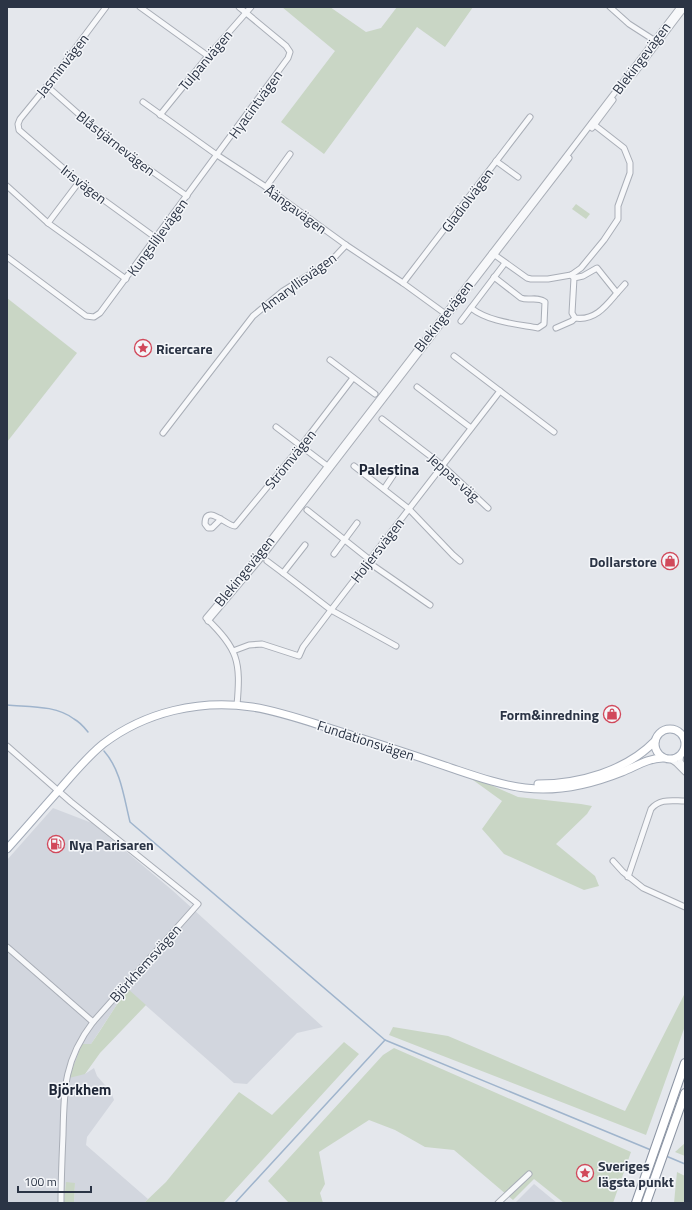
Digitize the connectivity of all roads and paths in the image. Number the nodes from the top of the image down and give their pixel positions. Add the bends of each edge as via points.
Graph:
1 (106, 7) edge
2 (140, 7) edge
3 (239, 7) edge
4 (251, 7) edge
5 (610, 7) edge
6 (680, 7) edge
7 (685, 7) edge
8 (247, 12) junction
9 (656, 42) junction
10 (208, 56) junction
11 (47, 86) junction
12 (143, 102) dead end
13 (160, 115) junction
14 (530, 117) dead end
15 (18, 124) joint
16 (593, 124) junction
17 (290, 154) dead end
18 (217, 155) junction
19 (496, 161) junction
20 (518, 177) dead end
21 (79, 182) junction
22 (7, 186) edge
23 (266, 187) junction
24 (187, 196) junction
25 (48, 223) junction
26 (156, 238) junction
27 (346, 245) junction
28 (494, 254) junction
29 (7, 257) edge
30 (505, 263) junction
31 (494, 277) junction
32 (572, 277) junction
33 (126, 279) junction
34 (403, 283) junction
35 (625, 284) dead end
36 (617, 293) junction
37 (471, 308) junction
38 (447, 315) junction
39 (575, 318) junction
40 (461, 321) dead end
41 (556, 328) dead end
42 (454, 356) dead end
43 (330, 360) dead end
44 (353, 378) junction
45 (417, 387) dead end
46 (500, 391) junction
47 (375, 394) dead end
48 (382, 418) dead end
49 (276, 427) dead end
50 (471, 428) junction
51 (554, 432) dead end
52 (163, 433) dead end
53 (301, 446) junction
54 (442, 465) junction
55 (354, 466) dead end
56 (329, 468) junction
57 (394, 474) dead end
58 (384, 489) junction
59 (488, 508) dead end
60 (409, 509) junction
61 (307, 510) dead end
62 (221, 519) dead end
63 (357, 523) dead end
64 (345, 540) junction
65 (305, 545) dead end
66 (334, 554) dead end
67 (267, 561) dead end
68 (369, 561) junction
69 (460, 561) dead end
70 (284, 573) junction
71 (430, 605) dead end
72 (331, 610) junction
73 (396, 646) dead end
74 (233, 651) junction
75 (237, 705) junction
76 (685, 728) edge
77 (677, 731) junction
78 (655, 741) junction
79 (7, 746) edge
80 (685, 746) edge
81 (681, 754) junction
82 (666, 758) junction
83 (685, 770) edge
84 (493, 781) junction
85 (58, 791) junction
86 (685, 801) edge
87 (7, 849) edge
88 (613, 861) dead end
89 (628, 877) junction
90 (685, 907) edge
91 (7, 947) edge
92 (93, 1022) junction
93 (685, 1063) edge
94 (685, 1093) edge
95 (530, 1174) dead end
96 (61, 1203) edge
97 (498, 1203) edge
98 (636, 1203) edge
99 (646, 1203) edge

1 - 11 street, Jasminvägen
2 - 10 street
3 - 8 street
4 - 8 street, Tulpanvägen
5 - 9 street
6 - 9 street, Blekingevägen
7 - 9 street, Blekingevägen
8 - 10 street, Tulpanvägen
8 - 18 street, Hyacintvägen via 290,52
9 - 16 street, Blekingevägen
10 - 13 street, Tulpanvägen
11 - 15 street, Jasminvägen
11 - 24 street, Blåstjärnevägen via 109,141
12 - 13 street, Åängavägen
13 - 18 street, Åängavägen
14 - 19 street, Gladiolvägen
15 - 21 street, Irisvägen via 19,130
16 - 28 street, Blekingevägen
16 - 32 street via 624,148 630,162 630,172 618,206 618,219 604,240
17 - 23 street
18 - 23 street, Åängavägen
18 - 24 street, Kungsliljevägen
19 - 20 street
19 - 34 street, Gladiolvägen
21 - 25 street
21 - 26 street, Irisvägen
22 - 25 street
23 - 27 street, Åängavägen
24 - 26 street, Kungsliljevägen
25 - 33 street
26 - 33 street, Kungsliljevägen
27 - 34 street, Åängavägen
27 - 52 street, Amaryllisvägen via 330,260 283,291 252,316
28 - 30 street
28 - 38 street, Blekingevägen
29 - 33 street, Kungsliljevägen via 86,316 94,317 100,313
30 - 31 street
30 - 32 street via 523,276 532,279
31 - 37 street
31 - 37 street via 521,298 538,298 545,302 544,324 538,328 504,322
32 - 36 street via 583,276 597,268
32 - 39 street via 572,313
34 - 38 street, Åängavägen
35 - 36 street
36 - 39 street via 594,315
37 - 40 street
38 - 56 street, Blekingevägen
39 - 41 street
42 - 46 street
43 - 44 street
44 - 47 street
44 - 53 street, Strömvägen
45 - 50 street
46 - 50 street, Holjersvägen
46 - 51 street
48 - 54 street, Jeppas väg
49 - 53 street
50 - 54 street, Holjersvägen
53 - 56 street
53 - 62 street, Strömvägen via 235,526 230,526
54 - 59 street, Jeppas väg
54 - 60 street, Holjersvägen
55 - 58 street
56 - 74 street, Blekingevägen via 262,557 207,619
57 - 58 street
58 - 60 street
60 - 68 street, Holjersvägen
60 - 69 street
61 - 64 street
63 - 64 street
64 - 66 street
64 - 68 street
65 - 70 street
67 - 70 street
68 - 71 street
68 - 72 street, Holjersvägen
70 - 72 street
72 - 73 street
72 - 74 street, Holjersvägen via 299,656 262,644 249,645
74 - 75 street, Blekingevägen via 238,668
75 - 84 main road, Fundationsvägen via 283,714
75 - 85 main road via 206,705 182,709 159,714 137,723 103,744
76 - 77 main road
77 - 78 main road via 664,730 657,735
77 - 80 main road via 683,737
78 - 82 main road via 656,752
78 - 84 main road, Fundationsvägen via 626,763 576,780 538,784
79 - 85 street
80 - 81 main road
81 - 82 main road via 676,758
81 - 83 street via 680,761
82 - 83 street
82 - 84 main road, Fundationsvägen via 650,759 609,777 570,786 527,788
85 - 87 main road
85 - 92 street, Björkhemsvägen via 198,904
86 - 89 street via 662,801 651,809
88 - 89 street
89 - 90 street via 643,888
91 - 92 street
92 - 96 street, Björkhemsvägen via 78,1044 65,1081
93 - 98 highway
94 - 99 highway
95 - 97 street

